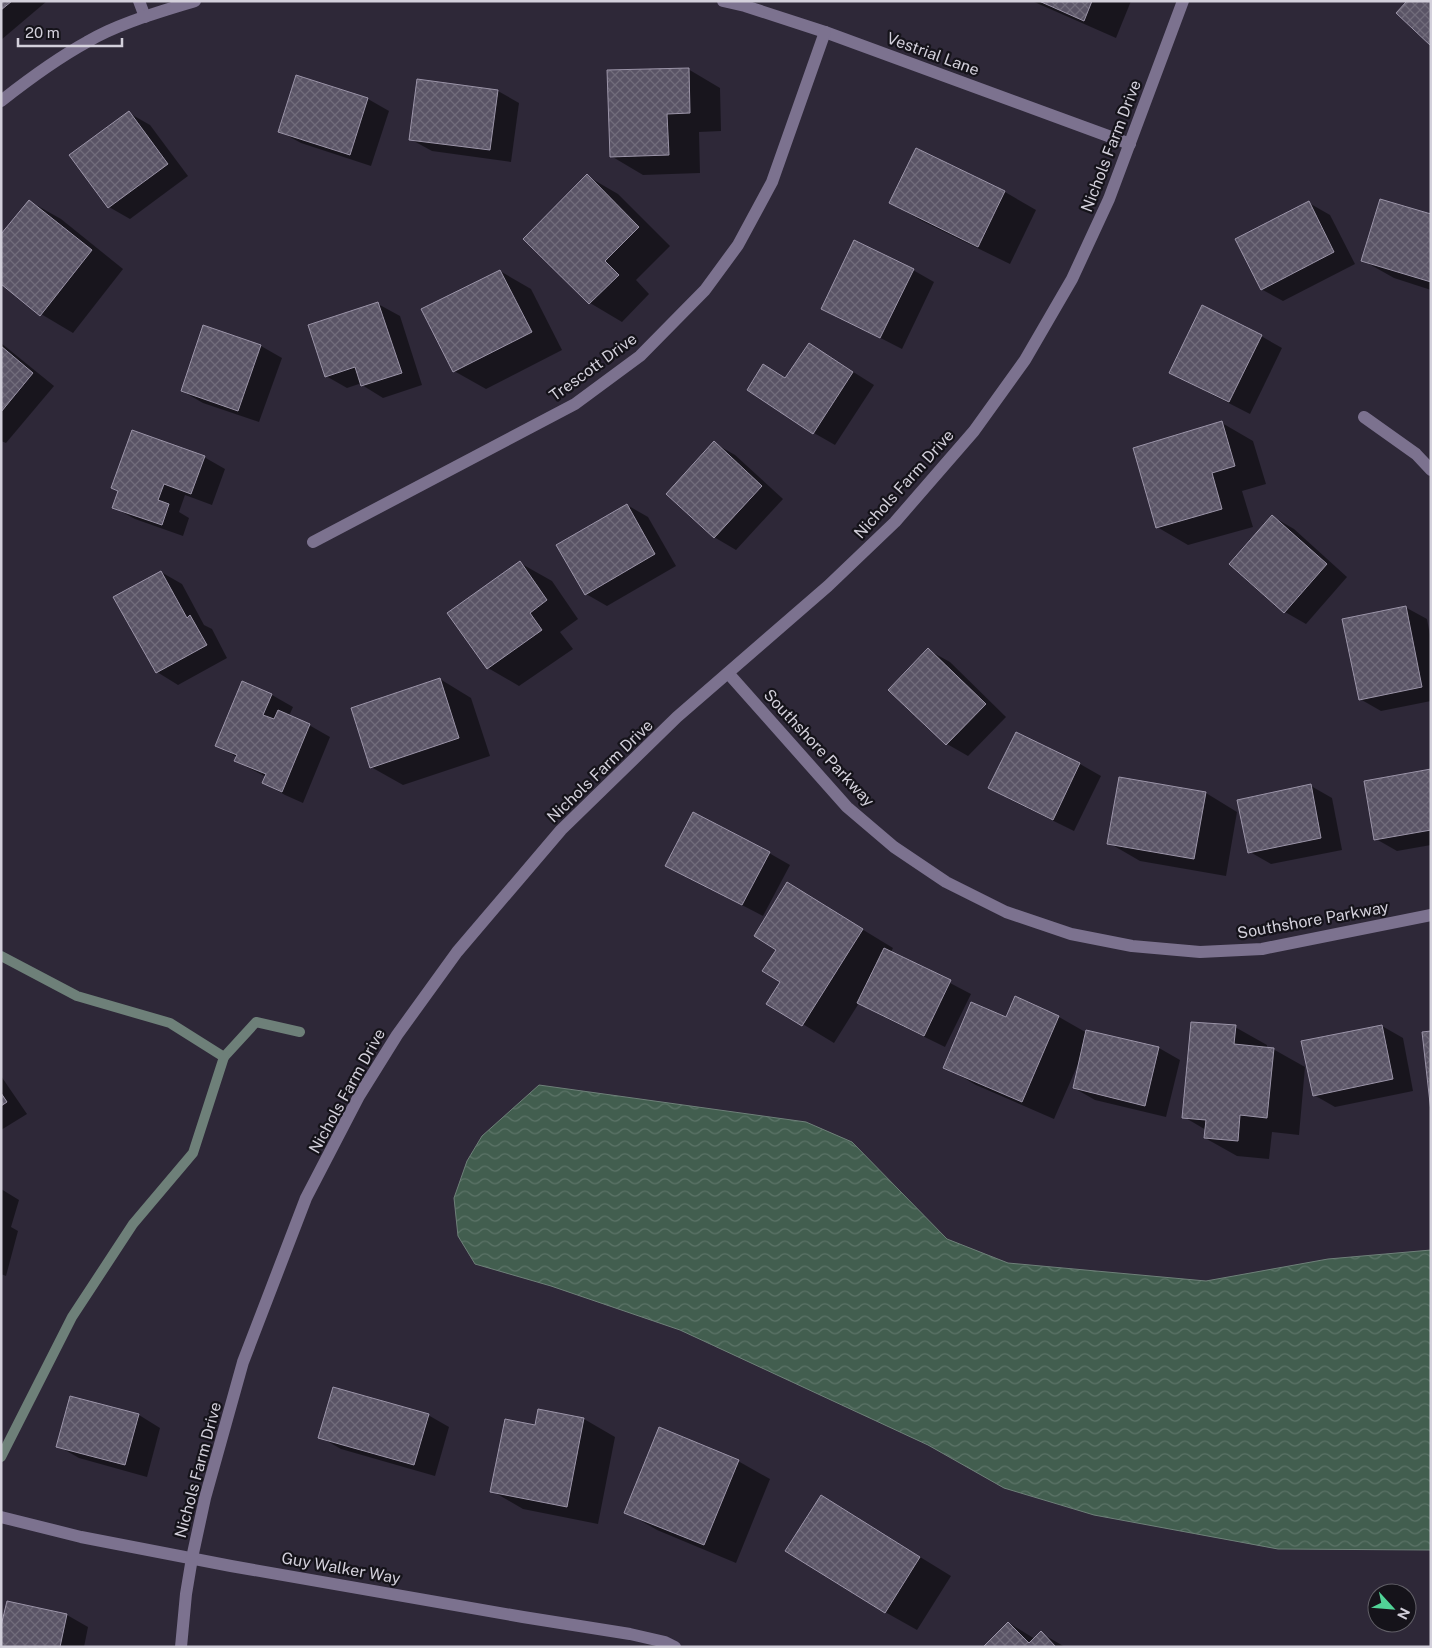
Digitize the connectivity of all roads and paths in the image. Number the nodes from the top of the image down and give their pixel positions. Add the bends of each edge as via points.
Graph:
1 (139, 1) edge
2 (195, 1) edge
3 (723, 1) edge
4 (1183, 1) edge
5 (145, 17) junction
6 (825, 32) junction
7 (1, 101) edge
8 (1130, 144) junction
9 (1364, 417) dead end
10 (1431, 470) edge
11 (313, 542) dead end
12 (728, 673) junction
13 (1431, 915) edge
14 (1, 1517) edge
15 (192, 1558) junction
16 (181, 1647) edge
17 (675, 1647) edge

1 - 5 street
2 - 5 street
3 - 6 street, Vestrial Lane
4 - 8 street, Nichols Farm Drive
5 - 7 street via 88,41 36,73
6 - 8 street, Vestrial Lane
6 - 11 street, Trescott Drive via 772,182 738,245 705,290 640,356 575,404
8 - 12 street, Nichols Farm Drive via 1109,200 1072,279 1025,360 974,431 895,522 828,586
9 - 10 street via 1416,454
12 - 13 street, Southshore Parkway via 847,807 894,847 946,882 1006,912 1088,938 1200,952 1262,949
12 - 15 street, Nichols Farm Drive via 561,830 457,952 396,1034 359,1096 306,1198 243,1362 205,1498
14 - 15 street, Guy Walker Way via 82,1537
15 - 16 street, Nichols Farm Drive
15 - 17 street, Guy Walker Way via 630,1634

